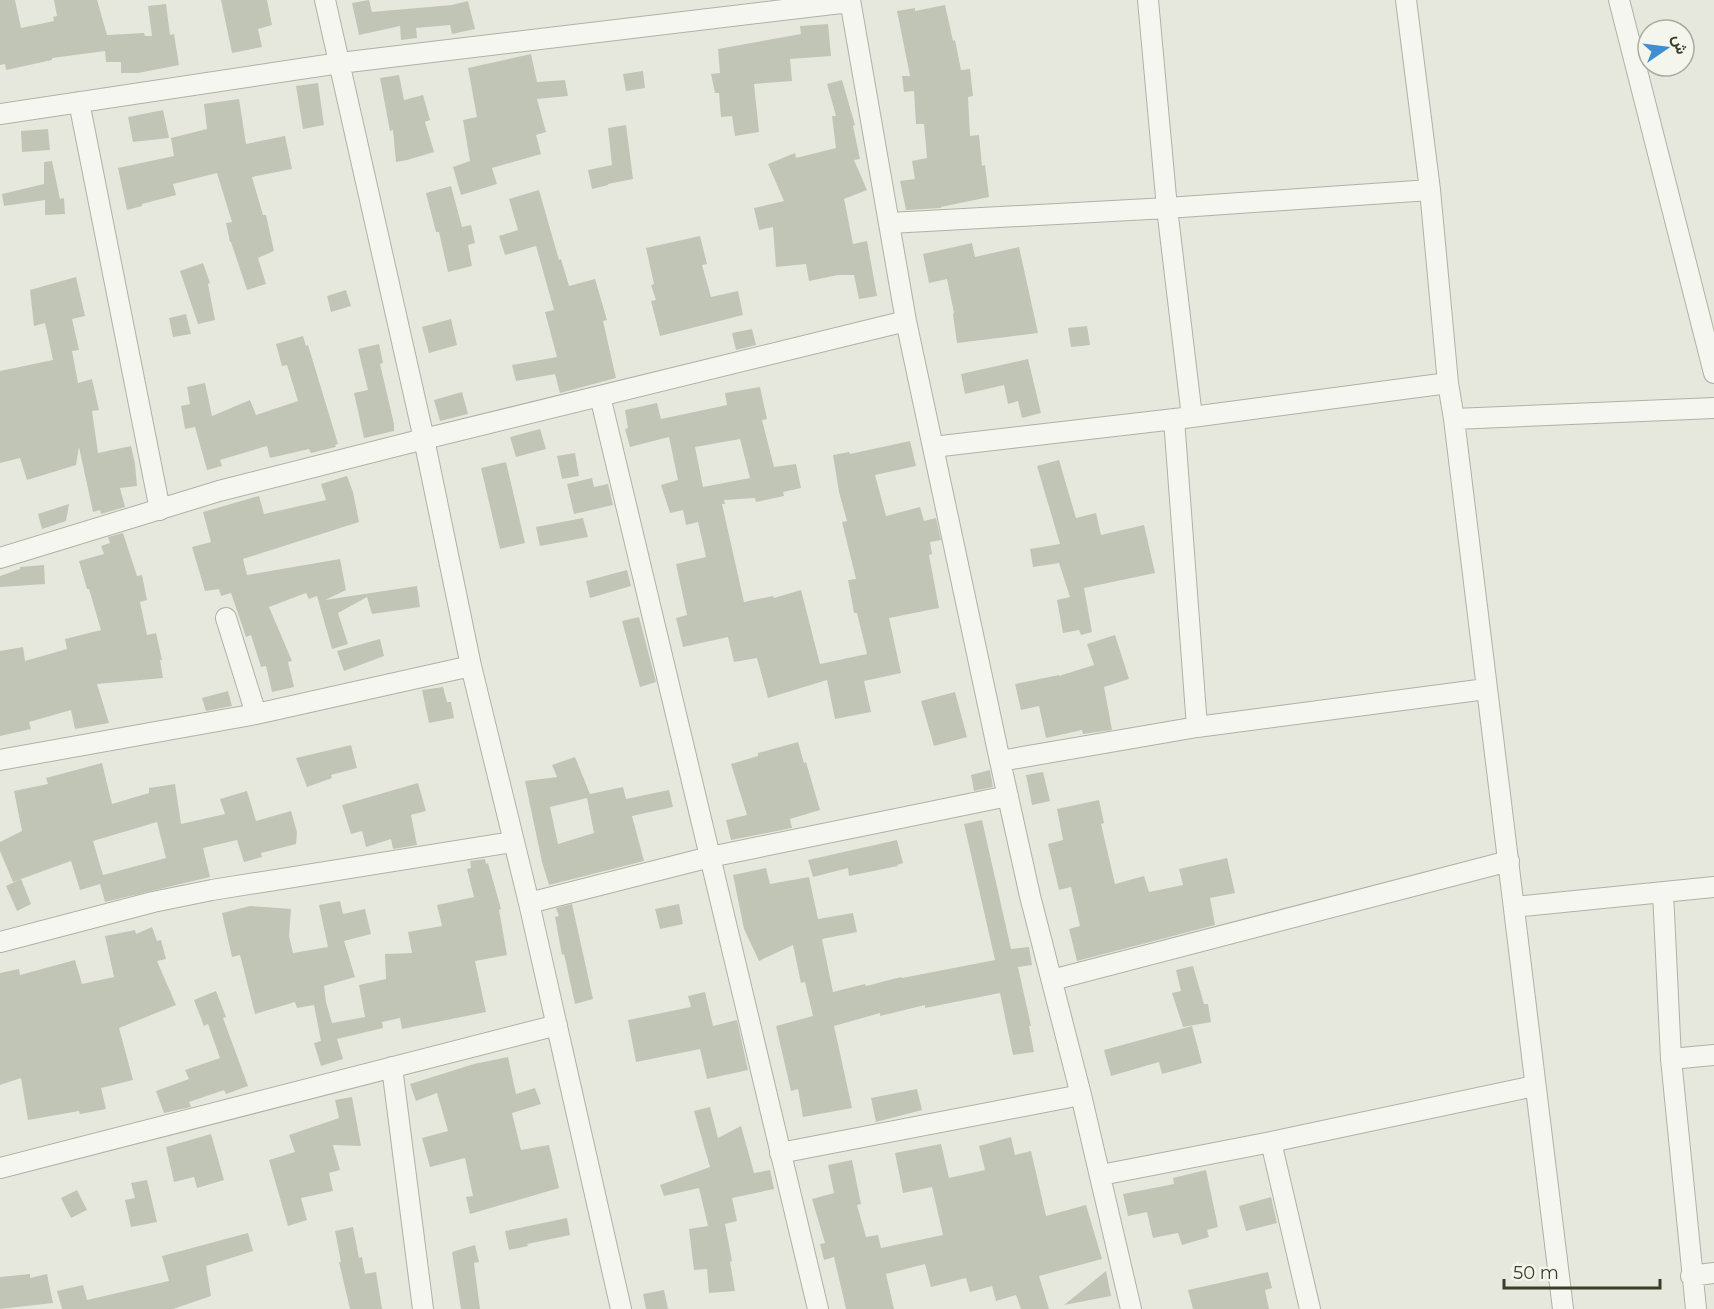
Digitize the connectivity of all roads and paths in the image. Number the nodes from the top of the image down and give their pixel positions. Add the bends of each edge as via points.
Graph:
1 (325, 0) edge
2 (1148, 0) edge
3 (1406, 0) edge
4 (1619, 0) edge
5 (850, 1) edge
6 (340, 63) junction
7 (79, 102) junction
8 (0, 114) edge
9 (1430, 190) junction
10 (1167, 208) junction
11 (890, 223) junction
12 (906, 321) junction
13 (1714, 373) edge
14 (1448, 383) junction
15 (600, 396) junction
16 (1714, 408) edge
17 (1183, 418) junction
18 (1454, 419) junction
19 (423, 439) junction
20 (933, 447) junction
21 (160, 510) junction
22 (0, 558) edge
23 (226, 618) dead end
24 (471, 666) junction
25 (1486, 689) junction
26 (256, 714) junction
27 (1197, 728) junction
28 (0, 760) edge
29 (1000, 761) junction
30 (1008, 796) junction
31 (513, 842) junction
32 (710, 857) junction
33 (1509, 861) junction
34 (1714, 887) edge
35 (1663, 892) junction
36 (529, 903) junction
37 (1514, 907) junction
38 (0, 942) edge
39 (1052, 980) junction
40 (557, 1025) junction
41 (1714, 1055) edge
42 (1671, 1059) junction
43 (392, 1067) junction
44 (1534, 1086) junction
45 (1081, 1095) junction
46 (1271, 1142) junction
47 (780, 1153) junction
48 (0, 1168) edge
49 (1101, 1175) junction
50 (1714, 1273) edge
51 (1691, 1276) junction
52 (423, 1309) edge
53 (621, 1309) edge
54 (818, 1309) edge
55 (1131, 1309) edge
56 (1310, 1309) edge
57 (1563, 1309) edge
58 (1696, 1309) edge

1 - 6 street
2 - 10 street
3 - 9 street
4 - 13 street
5 - 6 street
5 - 11 street
6 - 7 street
6 - 19 street
7 - 8 street
7 - 21 street
9 - 10 street
9 - 14 street
10 - 11 street
10 - 17 street
11 - 12 street
12 - 15 street
12 - 20 street
14 - 17 street
14 - 18 street
15 - 19 street
15 - 32 street
16 - 18 street
17 - 20 street
17 - 27 street
18 - 25 street
19 - 21 street
19 - 24 street
20 - 29 street
21 - 22 street
23 - 26 street
24 - 26 street
24 - 31 street
25 - 27 street
25 - 33 street
26 - 28 street
27 - 29 street
29 - 30 street
30 - 32 street
30 - 39 street
31 - 36 street
31 - 38 street via 212,890
32 - 36 street
32 - 47 street
33 - 37 street
33 - 39 street
34 - 35 street
35 - 37 street
35 - 42 street
36 - 40 street
37 - 44 street
39 - 45 street
40 - 43 street
40 - 53 street
41 - 42 street
42 - 51 street
43 - 48 street
43 - 52 street
44 - 46 street
44 - 57 street
45 - 47 street
45 - 49 street
46 - 49 street
46 - 56 street
47 - 54 street
49 - 55 street
50 - 51 street
51 - 58 street

